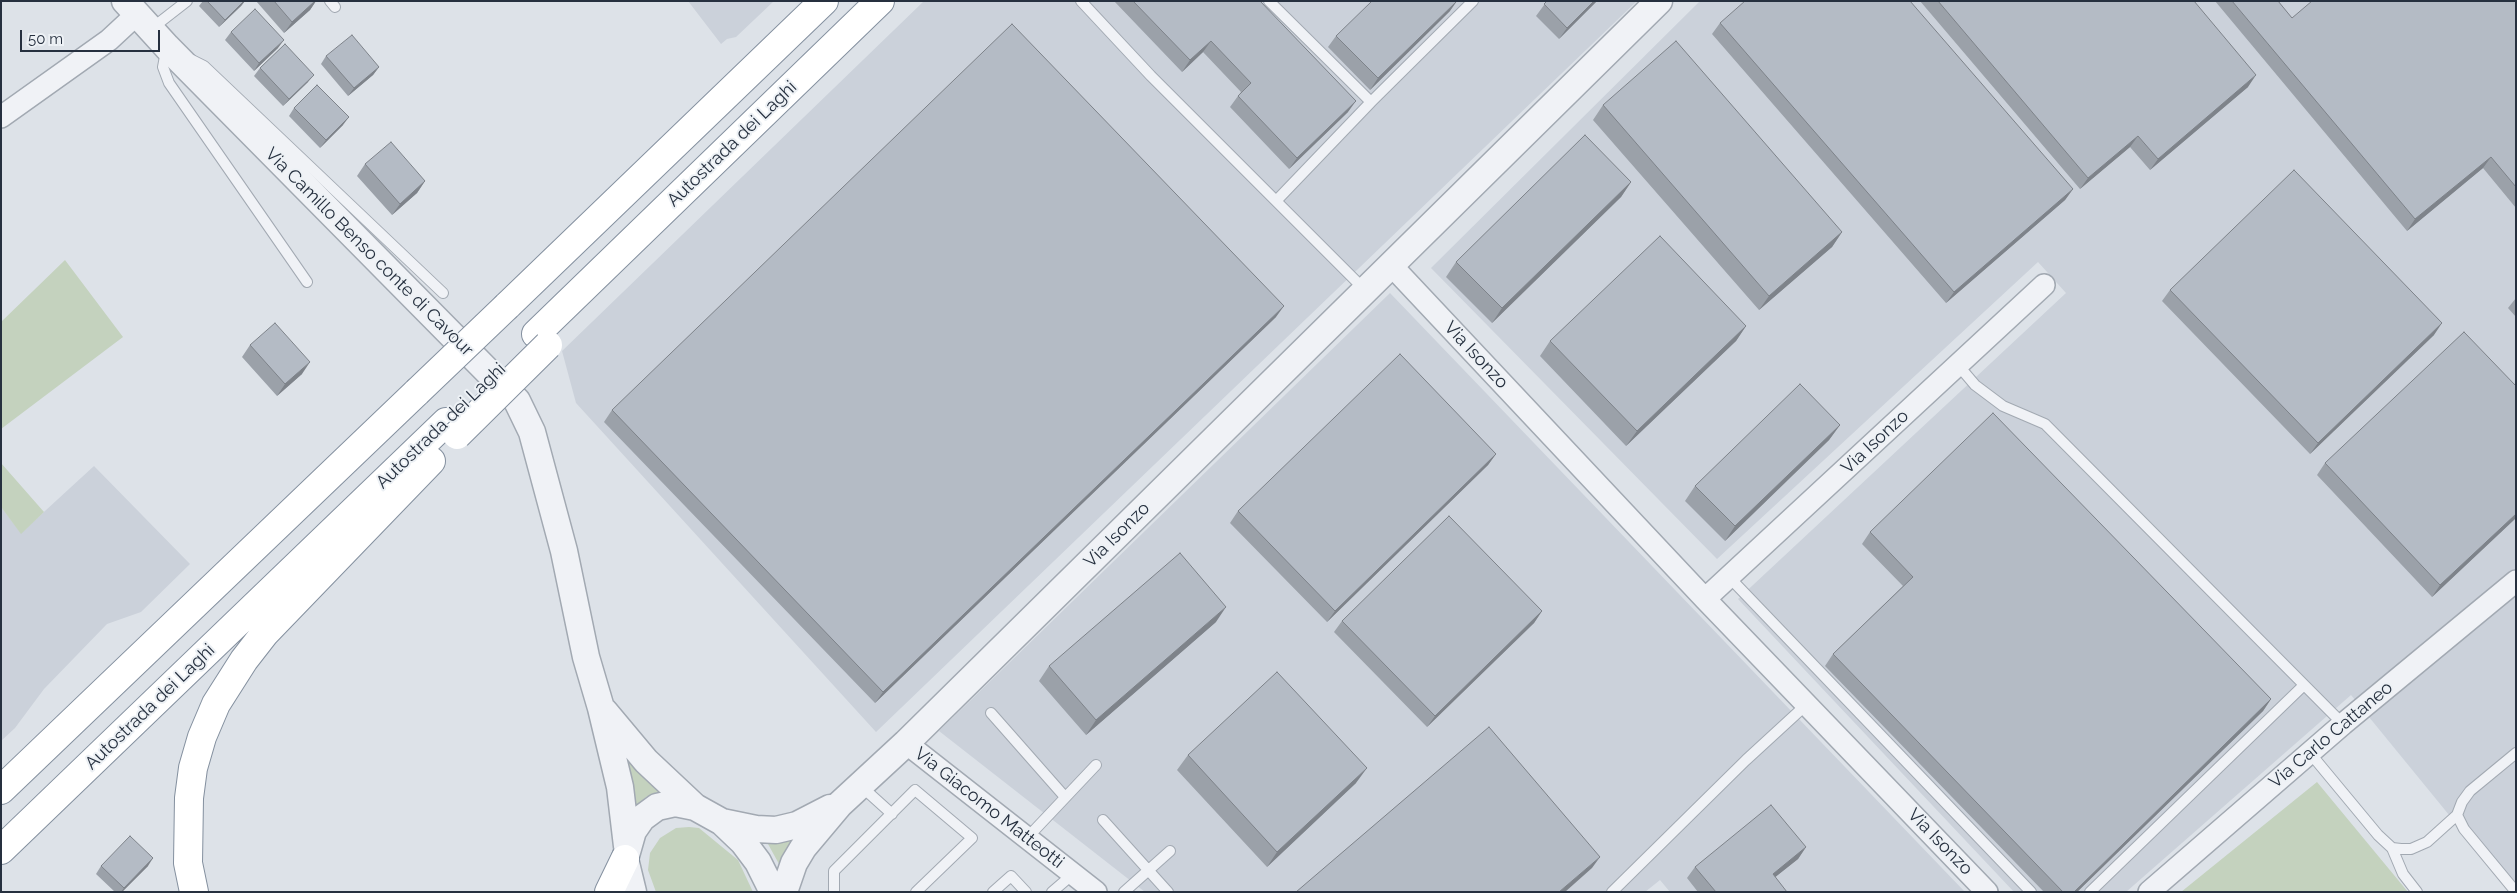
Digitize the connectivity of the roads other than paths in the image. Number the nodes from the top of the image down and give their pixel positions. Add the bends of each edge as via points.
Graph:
1 (186, 1) edge
2 (824, 1) edge
3 (1081, 1) edge
4 (1269, 1) edge
5 (1473, 1) edge
6 (1659, 1) edge
7 (878, 4) edge
8 (152, 30) edge
9 (1371, 102) junction
10 (1, 117) edge
11 (1277, 200) junction
12 (1391, 265) junction
13 (307, 282) dead end
14 (2044, 285) dead end
15 (1365, 290) junction
16 (442, 293) dead end
17 (1958, 365) junction
18 (452, 428) junction
19 (305, 498) junction
20 (1729, 577) junction
21 (2516, 581) edge
22 (1705, 599) junction
23 (2304, 685) junction
24 (1808, 704) junction
25 (601, 708) junction
26 (991, 713) dead end
27 (2343, 724) junction
28 (906, 743) junction
29 (2310, 753) junction
30 (2516, 753) edge
31 (1096, 765) dead end
32 (1, 768) edge
33 (860, 786) junction
34 (1, 790) edge
35 (1065, 797) junction
36 (840, 804) junction
37 (695, 807) junction
38 (892, 814) junction
39 (2457, 816) junction
40 (1103, 820) dead end
41 (722, 822) junction
42 (1027, 838) junction
43 (2392, 848) junction
44 (1, 850) edge
45 (1170, 851) dead end
46 (626, 853) junction
47 (1148, 870) junction
48 (1073, 874) junction
49 (194, 892) edge
50 (609, 892) edge
51 (634, 892) edge
52 (773, 892) edge
53 (784, 892) edge
54 (834, 892) edge
55 (916, 892) edge
56 (993, 892) edge
57 (1026, 892) edge
58 (1052, 892) edge
59 (1096, 892) edge
60 (1124, 892) edge
61 (1168, 892) edge
62 (1612, 892) edge
63 (1986, 892) edge
64 (2031, 892) edge
65 (2090, 892) edge
66 (2149, 892) edge
67 (2417, 892) edge
68 (2516, 892) edge

1 - 8 lane
2 - 19 highway, bridge
3 - 11 lane via 1151,76
4 - 9 lane
5 - 9 lane
6 - 12 street, Via Isonzo
7 - 18 highway, Autostrada dei Laghi
8 - 10 street via 109,40
8 - 13 lane via 169,83
8 - 16 lane via 204,66
8 - 25 street, Via Camillo Benso conte di Cavour via 517,401 532,432
9 - 11 lane
11 - 15 lane
12 - 15 street, Via Isonzo
12 - 22 street, Via Isonzo
14 - 17 street, Via Isonzo
15 - 28 street, Via Isonzo
17 - 20 street, Via Isonzo
17 - 23 lane via 1975,385 2003,406 2045,424
18 - 44 highway, Autostrada dei Laghi
18 - 49 highway via 265,632 216,704 193,768 189,798 188,863
19 - 32 highway via 130,647
19 - 34 highway
20 - 22 street, Via Isonzo
20 - 64 lane
21 - 27 street, Via Carlo Cattaneo
22 - 24 street, Via Isonzo
23 - 27 lane
23 - 65 lane
24 - 62 lane via 1746,760
24 - 63 street, Via Isonzo
25 - 37 street, Via Camillo Benso conte di Cavour via 646,761
25 - 46 street, Via Camillo Benso conte di Cavour via 622,796
26 - 35 lane
27 - 29 street, Via Carlo Cattaneo
28 - 33 street, Via Isonzo
28 - 42 street, Via Giacomo Matteotti
29 - 43 lane
29 - 66 street, Via Carlo Cattaneo
30 - 39 lane via 2470,791
31 - 35 lane
33 - 36 street, Via Isonzo
33 - 38 lane
35 - 42 lane
36 - 41 street, Via Isonzo via 797,825 776,830
36 - 53 street, Via Isonzo via 803,848
37 - 41 street
37 - 46 street via 675,803 657,807 642,818 633,831
38 - 54 lane via 834,871
38 - 55 lane via 915,790 972,838
39 - 43 lane via 2427,842 2411,848
39 - 68 lane
40 - 47 lane
41 - 52 street via 758,862
42 - 48 street, Via Giacomo Matteotti
43 - 67 lane via 2403,874
45 - 47 lane
46 - 50 highway
46 - 51 street, Via Camillo Benso conte di Cavour
47 - 60 lane
47 - 61 lane
48 - 58 lane
48 - 59 street, Via Giacomo Matteotti
56 - 57 lane via 1010,876

